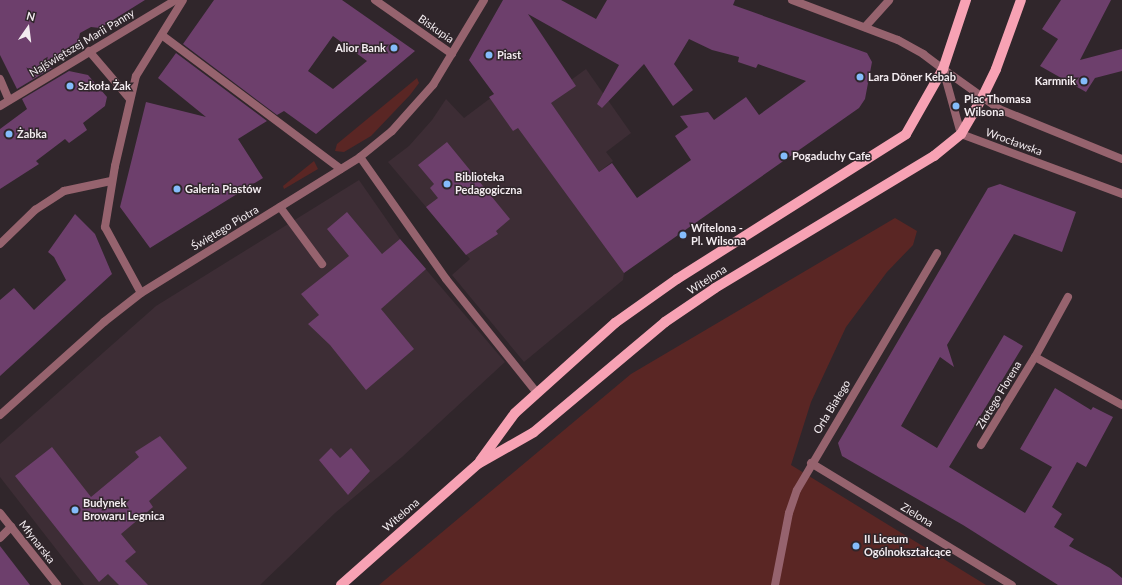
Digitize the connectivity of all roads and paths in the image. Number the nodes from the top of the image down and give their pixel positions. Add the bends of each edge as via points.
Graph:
1 (176, 0) edge
2 (182, 0) edge
3 (375, 0) edge
4 (484, 0) edge
5 (792, 0) edge
6 (888, 0) edge
7 (966, 0) edge
8 (1021, 0) edge
9 (865, 27) junction
10 (163, 36) junction
11 (89, 51) junction
12 (452, 54) junction
13 (943, 69) junction
14 (0, 79) edge
15 (129, 98) junction
16 (982, 98) junction
17 (10, 100) junction
18 (0, 106) edge
19 (960, 134) junction
20 (360, 157) junction
21 (1122, 159) edge
22 (341, 169) junction
23 (112, 181) junction
24 (1122, 194) edge
25 (280, 207) junction
26 (0, 244) edge
27 (937, 253) dead end
28 (322, 264) dead end
29 (141, 293) junction
30 (1068, 297) dead end
31 (1034, 356) junction
32 (537, 393) junction
33 (1122, 405) edge
34 (0, 415) edge
35 (981, 445) dead end
36 (811, 463) junction
37 (478, 464) junction
38 (0, 513) edge
39 (11, 527) junction
40 (0, 538) edge
41 (57, 585) edge
42 (341, 585) edge
43 (775, 585) edge
44 (1012, 585) edge

1 - 11 street, Najświętszej Marii Panny
2 - 10 street
3 - 12 street, Biskupia
4 - 12 street, Biskupia
5 - 9 street, Wrocławska
6 - 9 street
7 - 13 main road
8 - 16 main road, Witelona via 1008,39
9 - 13 street, Wrocławska via 905,43
10 - 15 street via 138,72
10 - 22 street
11 - 15 street
11 - 17 street, Najświętszej Marii Panny
12 - 20 street, Świętego Piotra via 433,85 407,116
13 - 16 street, Wrocławska
13 - 19 street
13 - 32 main road, Witelona via 906,134 640,304
14 - 17 street
15 - 23 street
16 - 19 main road, Witelona
16 - 21 street, Wrocławska via 1020,120
17 - 18 street, Najświętszej Marii Panny
19 - 24 street, Wrocławska
19 - 37 main road, Witelona via 934,156 715,288 665,322 534,432
20 - 22 street, Świętego Piotra
20 - 32 street via 441,273
22 - 25 street, Świętego Piotra
23 - 26 street via 64,191 34,210
23 - 29 street via 105,227
25 - 28 street
25 - 29 street, Świętego Piotra
27 - 36 street, Orła Białego
29 - 34 street, Świętego Piotra via 104,322
30 - 31 street, Złotego Florena
31 - 33 street, Złotego Florena
31 - 35 street, Złotego Florena
32 - 37 main road, Witelona via 515,413
36 - 43 street, Orła Białego via 792,503
36 - 44 street, Zielona
37 - 42 main road, Witelona
38 - 39 street, Młynarska
39 - 40 street
39 - 41 street, Młynarska

